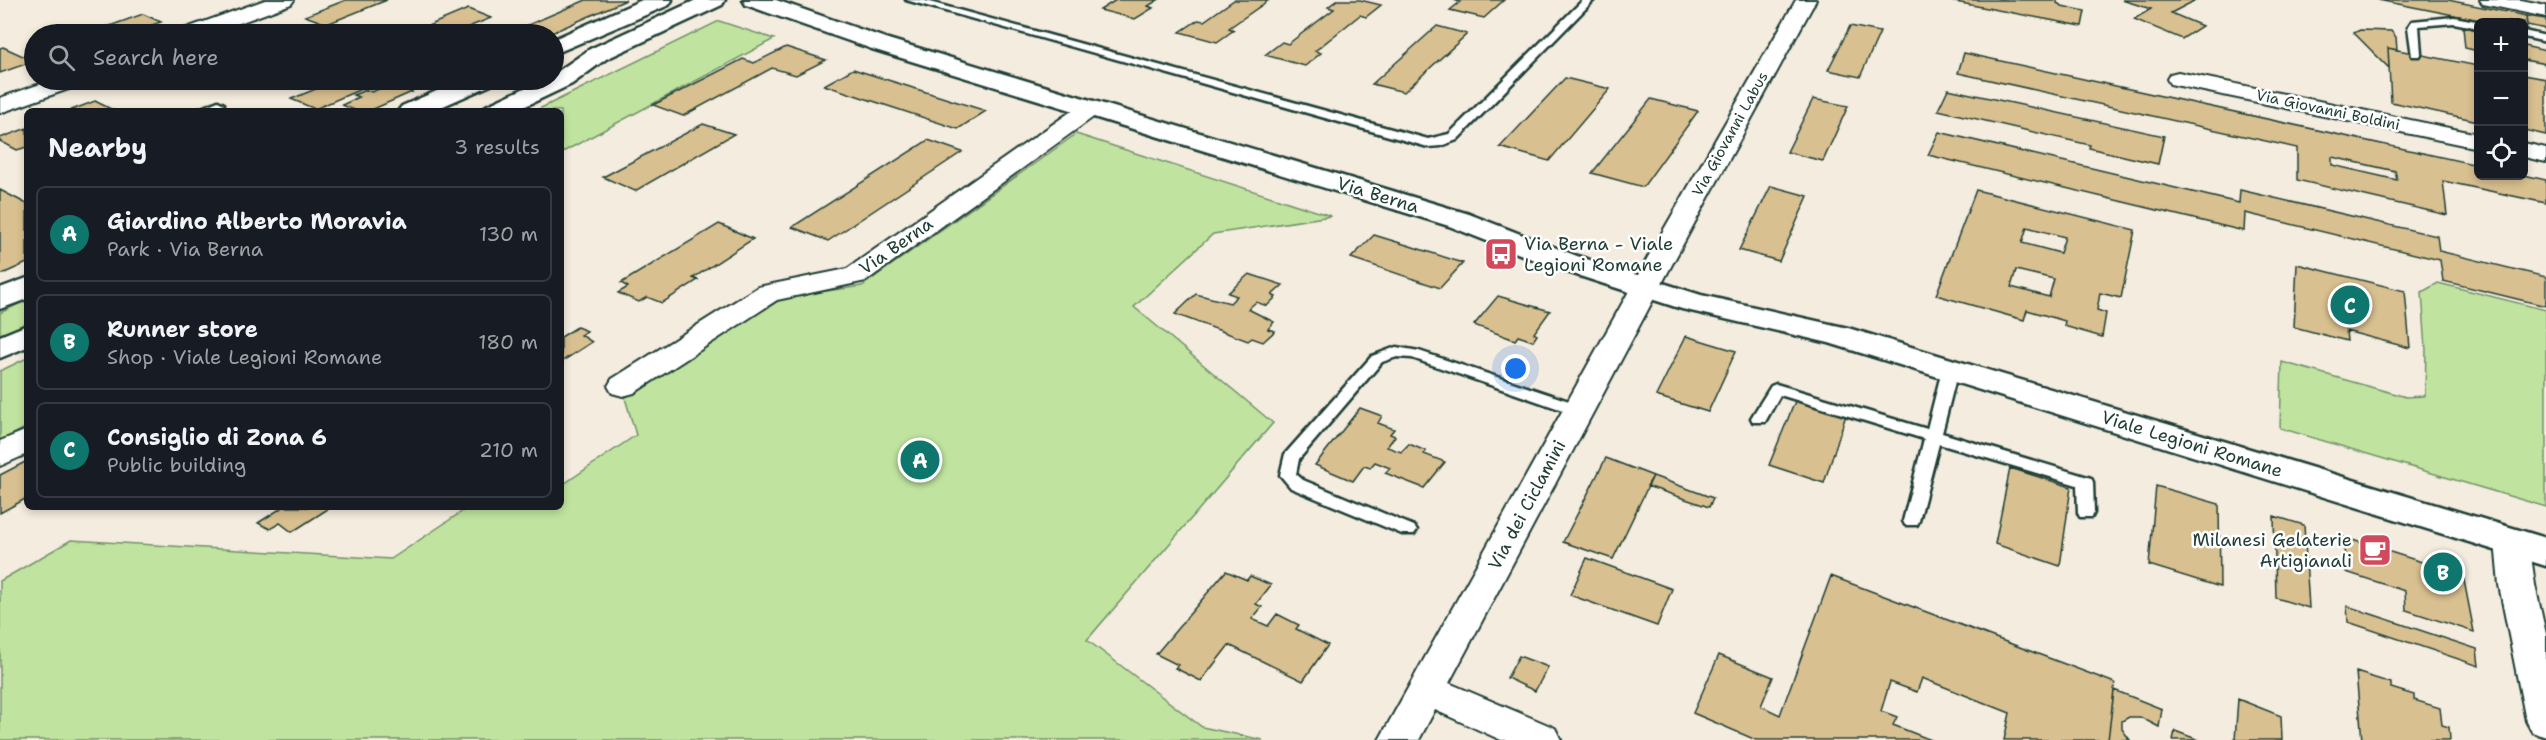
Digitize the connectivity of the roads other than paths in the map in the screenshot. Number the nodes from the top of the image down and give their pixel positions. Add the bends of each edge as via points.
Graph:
1 (284, 0) edge
2 (661, 0) edge
3 (710, 0) edge
4 (754, 0) edge
5 (911, 0) edge
6 (1589, 0) edge
7 (1806, 0) edge
8 (2490, 0) edge
9 (2546, 11) edge
10 (219, 24) edge
11 (2474, 24) edge
12 (2528, 35) edge
13 (2546, 39) edge
14 (564, 43) edge
15 (880, 44) junction
16 (564, 46) edge
17 (598, 54) junction
18 (2416, 54) dead end
19 (564, 78) edge
20 (2178, 79) dead end
21 (44, 90) edge
22 (459, 90) edge
23 (539, 90) edge
24 (218, 104) dead end
25 (0, 106) edge
26 (208, 108) edge
27 (418, 108) edge
28 (501, 108) edge
29 (1091, 108) junction
30 (2474, 140) edge
31 (2528, 151) edge
32 (2546, 155) edge
33 (1650, 278) junction
34 (24, 288) edge
35 (0, 300) edge
36 (24, 336) edge
37 (0, 348) edge
38 (1950, 370) junction
39 (623, 386) dead end
40 (1579, 410) junction
41 (1759, 418) dead end
42 (1932, 435) junction
43 (24, 443) edge
44 (0, 455) edge
45 (2086, 513) dead end
46 (1911, 521) dead end
47 (1408, 530) dead end
48 (2529, 547) edge
49 (1427, 690) junction
50 (2546, 721) edge
51 (1399, 740) edge
52 (1541, 740) edge

1 - 10 street
2 - 14 main road
3 - 15 main road, Via Berna
3 - 17 main road
4 - 15 main road, Via Berna
5 - 6 lane via 1428,143 1453,137
7 - 33 street, Via Giovanni Labus
8 - 9 street
11 - 18 lane via 2454,20 2416,23
12 - 13 lane
15 - 29 main road, Via Berna
16 - 17 main road
17 - 19 main road
20 - 30 street, Via Giovanni Boldini
21 - 25 street
22 - 27 main road
23 - 28 main road
24 - 26 lane
29 - 33 main road, Via Berna via 1459,220 1566,262
29 - 39 street, Via Berna via 856,275 768,293
31 - 32 street
33 - 38 main road, Viale Legioni Romane via 1693,302 1838,335
33 - 40 street, Via dei Ciclamini
34 - 35 main road
36 - 37 main road
38 - 42 lane
38 - 48 main road, Viale Legioni Romane
40 - 47 lane via 1414,354 1396,352 1377,359 1291,458 1288,475 1297,484
40 - 49 street, Via dei Ciclamini
41 - 42 lane via 1776,389
42 - 45 lane via 2085,482
42 - 46 lane
43 - 44 street
48 - 50 street via 2517,585
49 - 51 street, Via dei Ciclamini
49 - 52 street

